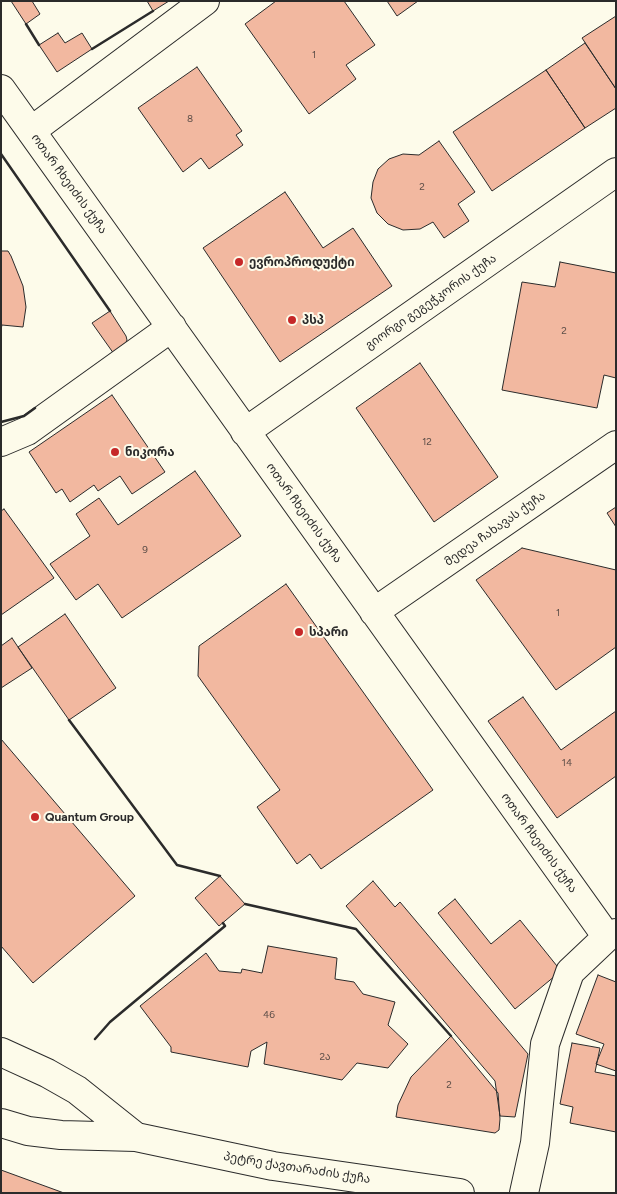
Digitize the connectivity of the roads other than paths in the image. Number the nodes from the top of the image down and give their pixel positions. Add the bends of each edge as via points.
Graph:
1 (205, 1) edge
2 (1, 89) edge
3 (31, 130) junction
4 (616, 172) edge
5 (172, 328) junction
6 (245, 432) junction
7 (1, 442) edge
8 (616, 445) edge
9 (374, 612) junction
10 (611, 935) edge
11 (1, 1052) edge
12 (1, 1123) edge
13 (136, 1137) junction
14 (460, 1193) edge
15 (524, 1193) edge

1 - 3 street
2 - 3 street, ოთარ ჩხეიძის ქუჩა
3 - 5 street, ოთარ ჩხეიძის ქუჩა
4 - 6 street, გიორგი გეგეჭკორის ქუჩა
5 - 6 street, ოთარ ჩხეიძის ქუჩა
5 - 7 street via 27,431
6 - 9 street, ოთარ ჩხეიძის ქუჩა
8 - 9 street, მედეა ჩახავას ქუჩა
9 - 10 street, ოთარ ჩხეიძის ქუჩა
10 - 15 street via 570,972 544,1044 535,1143
11 - 13 street, პეტრე ქავთარაძის ქუჩა via 77,1090
12 - 13 street, პეტრე ქავთარაძის ქუჩა via 28,1131 61,1135
13 - 14 street, პეტრე ქავთარაძის ქუჩა via 273,1166

